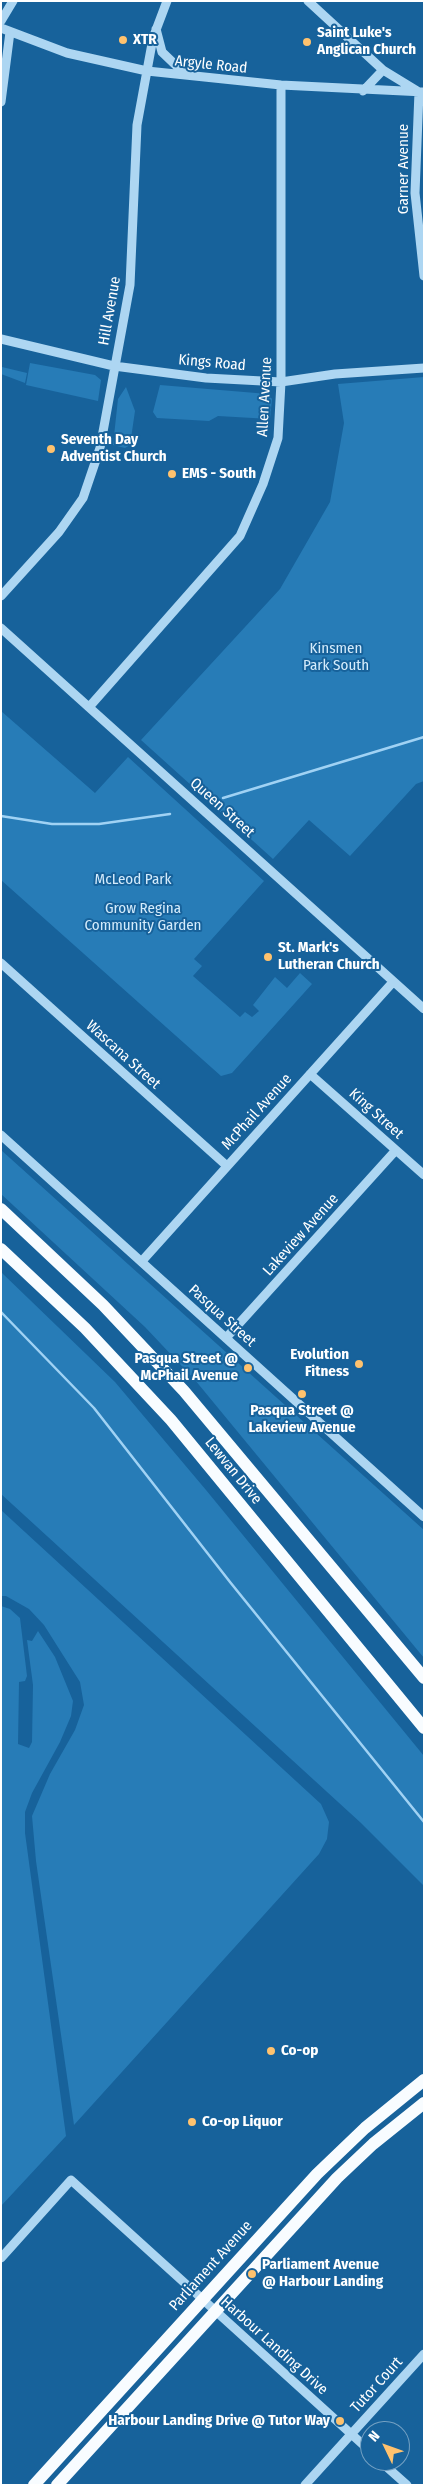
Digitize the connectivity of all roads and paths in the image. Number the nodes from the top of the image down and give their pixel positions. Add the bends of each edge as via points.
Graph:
1 (13, 1) edge
2 (167, 1) edge
3 (308, 1) edge
4 (1, 21) edge
5 (156, 28) junction
6 (5, 30) edge
7 (384, 70) junction
8 (147, 72) junction
9 (186, 75) junction
10 (281, 85) junction
11 (363, 91) junction
12 (422, 92) edge
13 (1, 102) edge
14 (424, 276) edge
15 (1, 339) edge
16 (114, 366) junction
17 (424, 368) edge
18 (281, 382) junction
19 (1, 596) edge
20 (1, 628) edge
21 (90, 706) junction
22 (1, 963) edge
23 (393, 982) junction
24 (424, 1009) edge
25 (310, 1074) junction
26 (1, 1135) edge
27 (396, 1150) junction
28 (227, 1166) junction
29 (424, 1175) edge
30 (1, 1209) edge
31 (1, 1249) edge
32 (142, 1261) junction
33 (226, 1338) junction
34 (424, 1517) edge
35 (424, 1678) edge
36 (422, 1725) edge
37 (424, 2080) edge
38 (424, 2102) edge
39 (1, 2258) edge
40 (203, 2299) junction
41 (215, 2311) junction
42 (424, 2354) edge
43 (351, 2434) junction
44 (360, 2443) edge
45 (391, 2471) edge
46 (308, 2484) edge
47 (34, 2485) edge
48 (57, 2485) edge
49 (407, 2485) edge

1 - 4 street
2 - 5 street, Hill Avenue
3 - 7 street
5 - 8 street, Hill Avenue
5 - 9 street via 162,52
6 - 8 street, Argyle Road via 67,53
6 - 13 street
7 - 11 street
7 - 12 street
8 - 9 street, Argyle Road
8 - 16 street, Hill Avenue via 138,125 130,285
9 - 10 street, Argyle Road
10 - 11 street, Argyle Road
10 - 18 street, Allen Avenue
11 - 12 street, Argyle Road
12 - 14 street, Garner Avenue via 415,193
15 - 16 street, Kings Road
16 - 18 street, Kings Road via 206,378
16 - 19 street, Hill Avenue via 100,448 83,498 59,532
17 - 18 street, Kings Road via 335,374
18 - 21 street, Allen Avenue via 278,438 263,484 240,536
20 - 21 street, Queen Street
21 - 23 street, Queen Street
22 - 28 street, Wascana Street
23 - 24 street, Queen Street
23 - 25 street, McPhail Avenue
25 - 27 street, King Street
25 - 28 street, McPhail Avenue
26 - 32 street, Pasqua Street
27 - 29 street, King Street
27 - 33 street, Lakeview Avenue
28 - 32 street, McPhail Avenue
30 - 35 main road, Lewvan Drive via 102,1305 184,1391
31 - 36 main road, Lewvan Drive via 85,1328 171,1420
32 - 33 street, Pasqua Street
33 - 34 street, Pasqua Street
37 - 40 main road, Parliament Avenue via 365,2128 317,2174
38 - 41 main road via 372,2144 337,2178
39 - 40 street, Harbour Landing Drive via 71,2180
40 - 41 street, Harbour Landing Drive
40 - 47 main road, Parliament Avenue
41 - 43 street, Harbour Landing Drive
41 - 48 main road
42 - 43 street, Tutor Court
43 - 44 street, Harbour Landing Drive
43 - 46 street, Tutor Court
45 - 49 street

